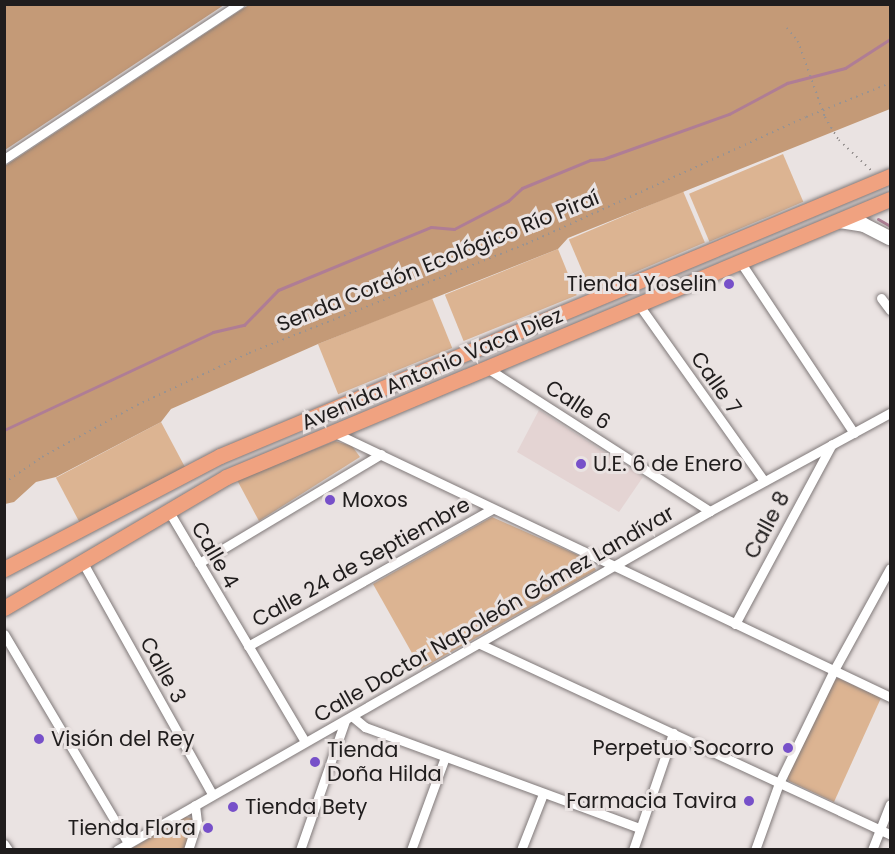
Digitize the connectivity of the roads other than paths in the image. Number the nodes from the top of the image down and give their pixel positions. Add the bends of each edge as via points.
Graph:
1 (239, 4) edge
2 (4, 159) edge
3 (886, 178) edge
4 (891, 199) edge
5 (840, 221) junction
6 (891, 238) edge
7 (741, 263) junction
8 (683, 265) junction
9 (881, 298) dead end
10 (639, 305) junction
11 (891, 310) edge
12 (487, 368) junction
13 (891, 413) edge
14 (335, 433) junction
15 (854, 433) junction
16 (832, 444) junction
17 (381, 454) junction
18 (764, 482) junction
19 (492, 508) junction
20 (168, 510) junction
21 (710, 511) junction
22 (83, 563) junction
23 (199, 563) junction
24 (613, 567) junction
25 (891, 568) edge
26 (4, 569) edge
27 (4, 608) edge
28 (735, 624) junction
29 (4, 634) edge
30 (480, 644) junction
31 (248, 646) junction
32 (834, 670) junction
33 (891, 697) edge
34 (349, 719) junction
35 (673, 734) junction
36 (304, 742) junction
37 (445, 757) junction
38 (780, 783) junction
39 (212, 794) junction
40 (543, 794) junction
41 (891, 804) edge
42 (195, 805) junction
43 (640, 828) junction
44 (879, 829) junction
45 (891, 834) edge
46 (128, 843) junction
47 (4, 844) edge
48 (8, 849) edge
49 (117, 849) edge
50 (188, 849) edge
51 (300, 849) edge
52 (411, 849) edge
53 (521, 849) edge
54 (633, 849) edge
55 (755, 849) edge
56 (872, 849) edge

1 - 2 street
3 - 8 highway, Avenida Antonio Vaca Diez
4 - 5 highway, Avenida Antonio Vaca Diez
5 - 6 main road via 864,225
5 - 7 highway, Avenida Antonio Vaca Diez
7 - 10 highway, Avenida Antonio Vaca Diez
7 - 15 street
8 - 10 highway via 677,273 636,291 634,296
8 - 26 highway, Avenida Antonio Vaca Diez via 220,456
9 - 11 street
10 - 12 highway, Avenida Antonio Vaca Diez
10 - 18 street, Calle 7
12 - 14 highway, Avenida Antonio Vaca Diez
12 - 21 street, Calle 6
13 - 15 street, Calle Doctor Napoleón Gómez Landívar
14 - 17 street
14 - 20 highway, Avenida Antonio Vaca Diez via 226,477
15 - 16 street, Calle Doctor Napoleón Gómez Landívar
16 - 18 street, Calle Doctor Napoleón Gómez Landívar
16 - 28 street, Calle 8
17 - 19 street
17 - 23 street
18 - 21 street, Calle Doctor Napoleón Gómez Landívar
19 - 24 street
19 - 31 street, Calle 24 de Septiembre
20 - 22 highway, Avenida Antonio Vaca Diez
20 - 23 street, Calle 4
21 - 24 street, Calle Doctor Napoleón Gómez Landívar
22 - 27 highway, Avenida Antonio Vaca Diez
22 - 39 street, Calle 3
23 - 31 street, Calle 4
24 - 28 street
24 - 30 street, Calle Doctor Napoleón Gómez Landívar
25 - 32 street
28 - 32 street
29 - 46 street
30 - 34 street, Calle Doctor Napoleón Gómez Landívar
30 - 35 street
31 - 36 street, Calle 4
32 - 33 street
32 - 38 street
34 - 36 street, Calle Doctor Napoleón Gómez Landívar
34 - 37 street
34 - 51 street
35 - 38 street
35 - 43 street
36 - 39 street, Calle Doctor Napoleón Gómez Landívar
37 - 40 street
37 - 52 street
38 - 44 street
38 - 55 street
39 - 42 street, Calle Doctor Napoleón Gómez Landívar
40 - 43 street
40 - 53 street
41 - 44 street
42 - 46 street, Calle Doctor Napoleón Gómez Landívar
42 - 50 street via 197,822
43 - 54 street
44 - 45 street
44 - 56 street
46 - 49 street, Calle Doctor Napoleón Gómez Landívar
47 - 48 street

